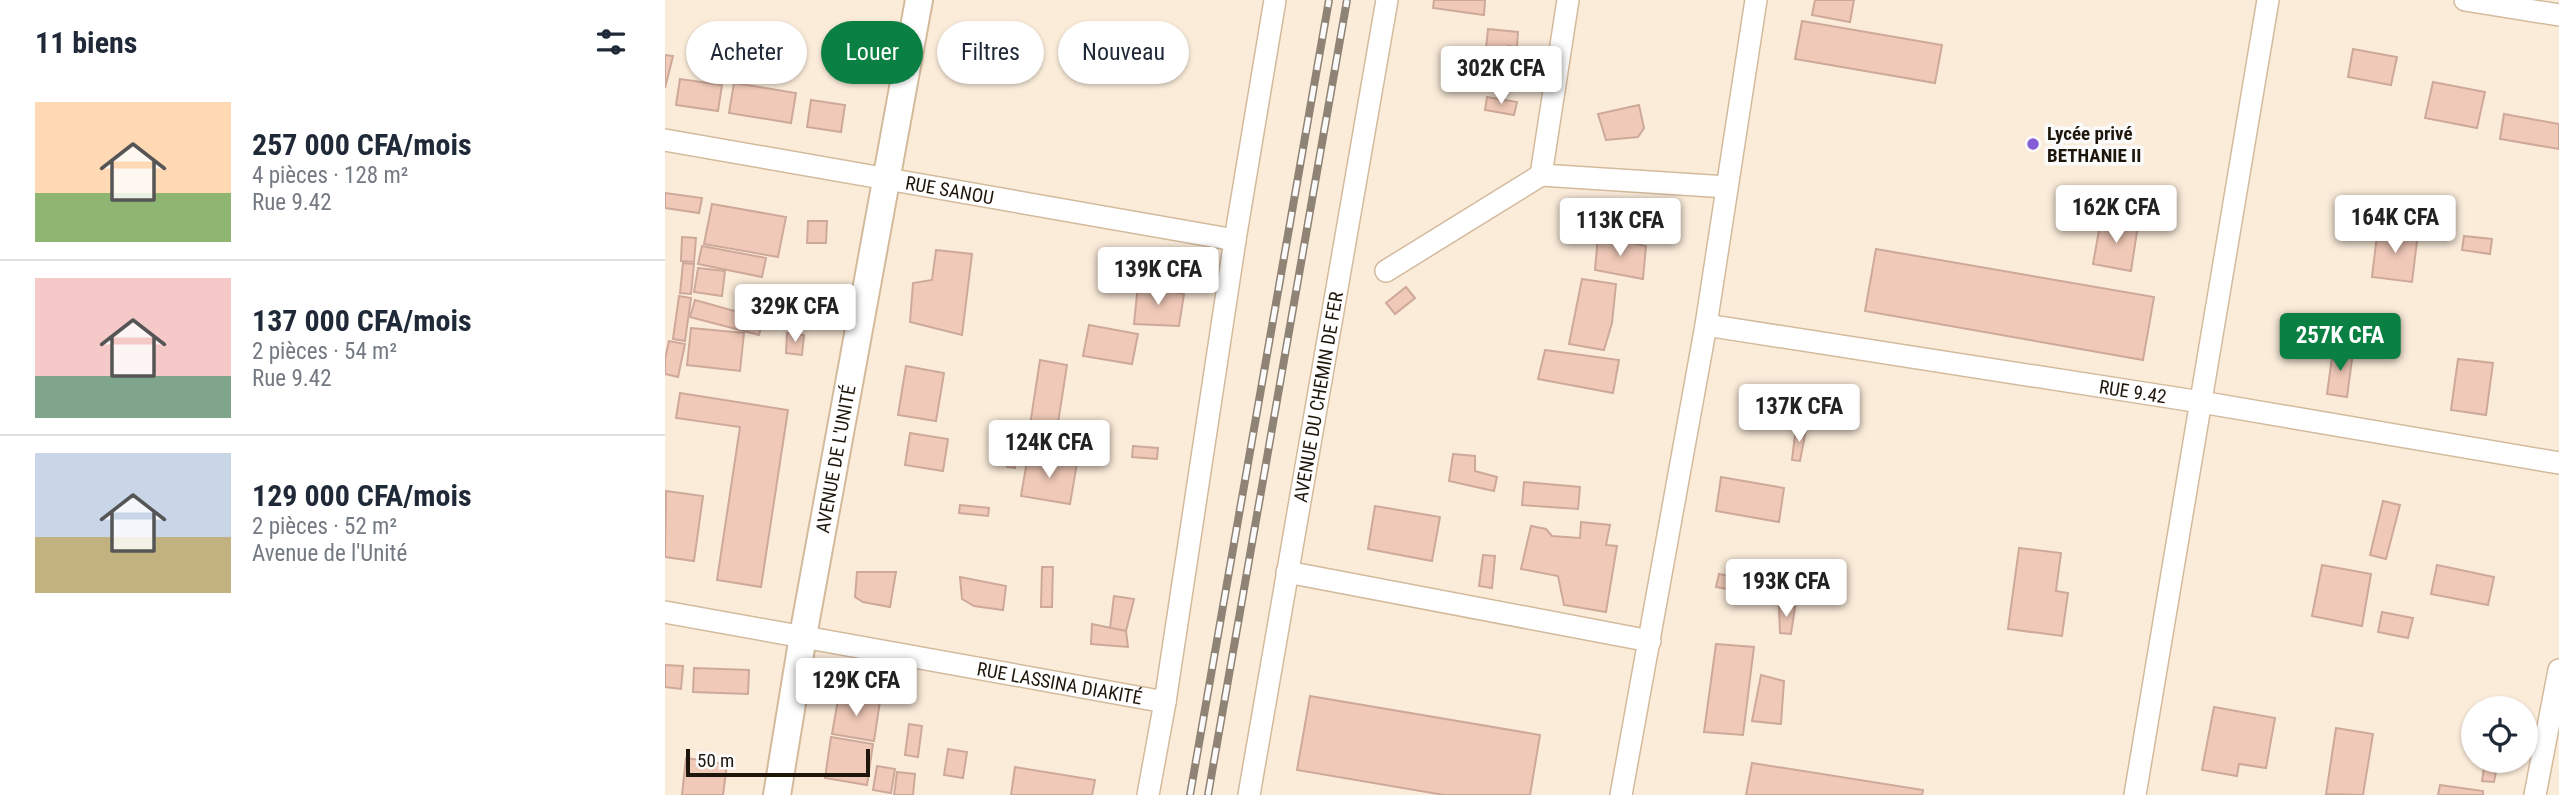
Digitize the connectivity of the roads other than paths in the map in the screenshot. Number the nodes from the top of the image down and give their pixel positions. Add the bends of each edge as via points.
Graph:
1 (919, 0) edge
2 (1275, 0) edge
3 (1387, 0) edge
4 (1568, 0) edge
5 (1756, 0) edge
6 (2268, 0) edge
7 (2465, 0) edge
8 (2559, 15) edge
9 (665, 140) edge
10 (1541, 175) junction
11 (887, 179) junction
12 (1727, 187) junction
13 (1234, 240) junction
14 (1387, 271) dead end
15 (1706, 325) junction
16 (2201, 402) junction
17 (2559, 463) edge
18 (1287, 572) junction
19 (665, 612) edge
20 (803, 636) junction
21 (1650, 640) junction
22 (2559, 670) edge
23 (1165, 702) junction
24 (777, 795) edge
25 (1148, 795) edge
26 (1249, 795) edge
27 (1621, 795) edge
28 (2135, 795) edge
29 (2535, 795) edge

1 - 11 street, AVENUE DE L'UNITÉ
2 - 13 street
3 - 18 street, AVENUE DU CHEMIN DE FER
4 - 10 street
5 - 12 street
6 - 16 street
7 - 8 street
9 - 11 street, RUE SANOU
10 - 12 street
10 - 14 street
11 - 13 street, RUE SANOU
11 - 20 street, AVENUE DE L'UNITÉ
12 - 15 street
13 - 23 street
15 - 16 street, RUE 9.42
15 - 21 street
16 - 17 street, RUE 9.42
16 - 28 street
18 - 21 street
18 - 26 street, AVENUE DU CHEMIN DE FER
19 - 20 street, RUE LASSINA DIAKITÉ
20 - 23 street, RUE LASSINA DIAKITÉ
20 - 24 street, AVENUE DE L'UNITÉ
21 - 27 street
22 - 29 street
23 - 25 street

